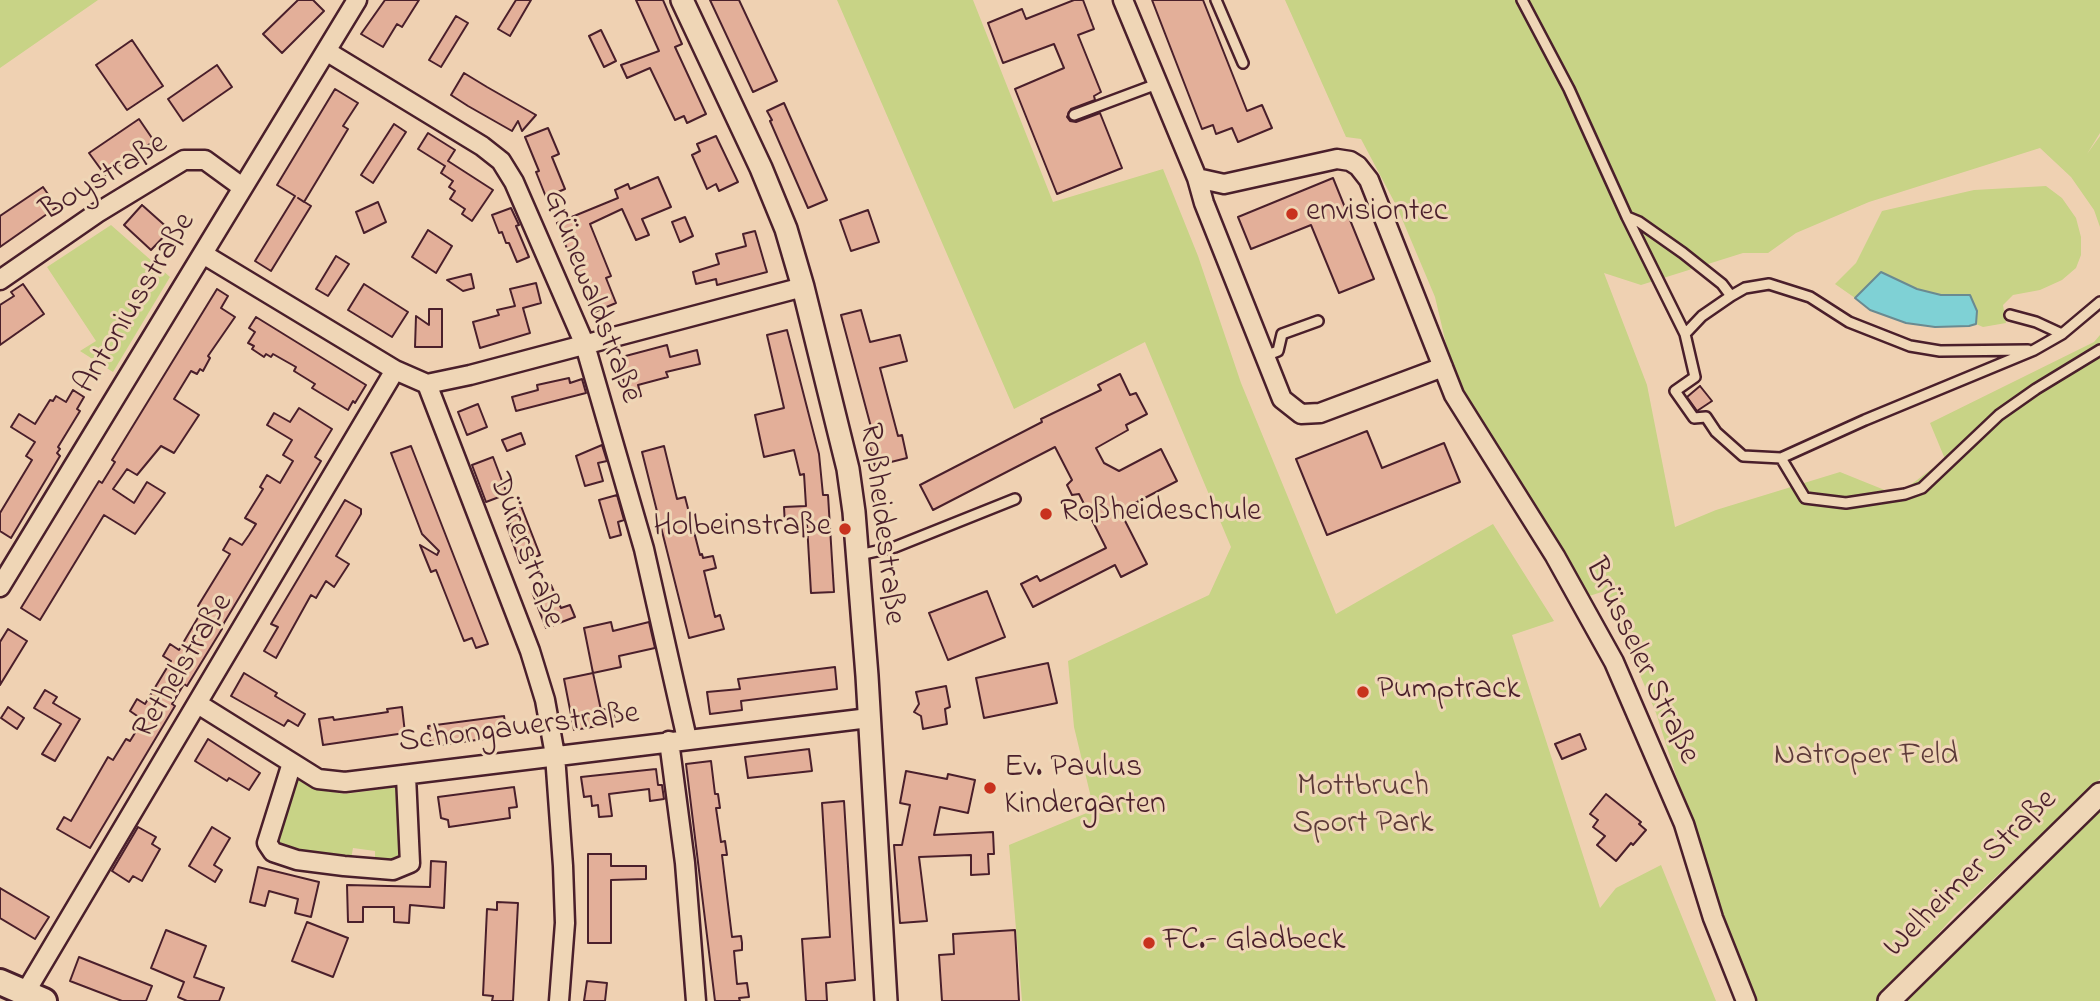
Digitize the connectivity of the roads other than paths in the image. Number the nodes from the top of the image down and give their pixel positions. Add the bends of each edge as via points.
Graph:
1 (357, 0) edge
2 (682, 0) edge
3 (1123, 0) edge
4 (1216, 0) edge
5 (1522, 0) edge
6 (326, 51) junction
7 (1243, 63) dead end
8 (1157, 84) junction
9 (1074, 115) dead end
10 (1197, 178) junction
11 (242, 187) junction
12 (1627, 217) junction
13 (203, 254) junction
14 (0, 280) edge
15 (803, 287) junction
16 (1731, 296) junction
17 (2100, 302) edge
18 (2010, 315) dead end
19 (1318, 321) dead end
20 (1685, 334) junction
21 (2062, 334) junction
22 (584, 345) junction
23 (2034, 350) junction
24 (2100, 350) edge
25 (1265, 356) junction
26 (1443, 368) junction
27 (395, 370) junction
28 (427, 384) junction
29 (1781, 458) junction
30 (1015, 499) dead end
31 (858, 555) junction
32 (0, 587) edge
33 (198, 704) junction
34 (869, 718) junction
35 (678, 740) junction
36 (555, 755) junction
37 (292, 763) junction
38 (406, 776) junction
39 (2100, 794) edge
40 (0, 982) edge
41 (30, 998) edge
42 (559, 1001) edge
43 (696, 1001) edge
44 (886, 1001) edge
45 (1746, 1001) edge
46 (1889, 1001) edge

1 - 6 street
2 - 15 street, Roßheidestraße via 761,168
3 - 8 street
4 - 7 lane
5 - 12 lane via 1569,89
6 - 11 street, Antoniusstraße
6 - 22 street, Grünewaldstraße via 501,161
8 - 9 lane
8 - 10 street
10 - 25 street
10 - 26 street, Brüsseler Straße via 1224,184 1337,159 1358,166 1369,180
11 - 13 street, Antoniusstraße
11 - 14 street, Boystraße via 205,160 184,160
12 - 16 lane via 1683,253
12 - 20 lane
13 - 27 street
13 - 32 street, Antoniusstraße
15 - 22 street
15 - 31 street, Roßheidestraße via 848,469
16 - 20 lane
16 - 23 lane via 1769,284 1810,297 1849,321 1910,346 1951,351
17 - 21 lane
18 - 21 lane
19 - 25 lane via 1282,334 1278,351
20 - 29 lane via 1695,377 1675,391 1694,418 1706,417 1743,457
21 - 23 lane
22 - 28 street
22 - 35 street, Grünewaldstraße via 644,549
23 - 29 lane
24 - 29 lane via 1999,415 1922,488 1905,494 1846,503 1805,498
25 - 26 street via 1282,399 1301,414 1320,413
26 - 45 street, Brüsseler Straße via 1454,395 1555,556 1614,662 1684,824 1713,918
27 - 28 street
27 - 33 street, Rethelstraße
28 - 36 street, Dürerstraße via 530,651
30 - 31 lane via 895,547
31 - 34 street, Roßheidestraße
33 - 37 street, Schongauerstraße
33 - 41 street, Rethelstraße
34 - 35 street, Schongauerstraße
34 - 44 street, Roßheidestraße
35 - 36 street, Schongauerstraße
35 - 43 street, Grünewaldstraße
36 - 38 street, Schongauerstraße
36 - 42 street, Dürerstraße via 565,923
37 - 38 street, Schongauerstraße via 318,779 345,782
37 - 38 street via 267,844 273,852 297,860 344,866 393,870 410,863
39 - 46 street, Welheimer Straße
40 - 41 main road

